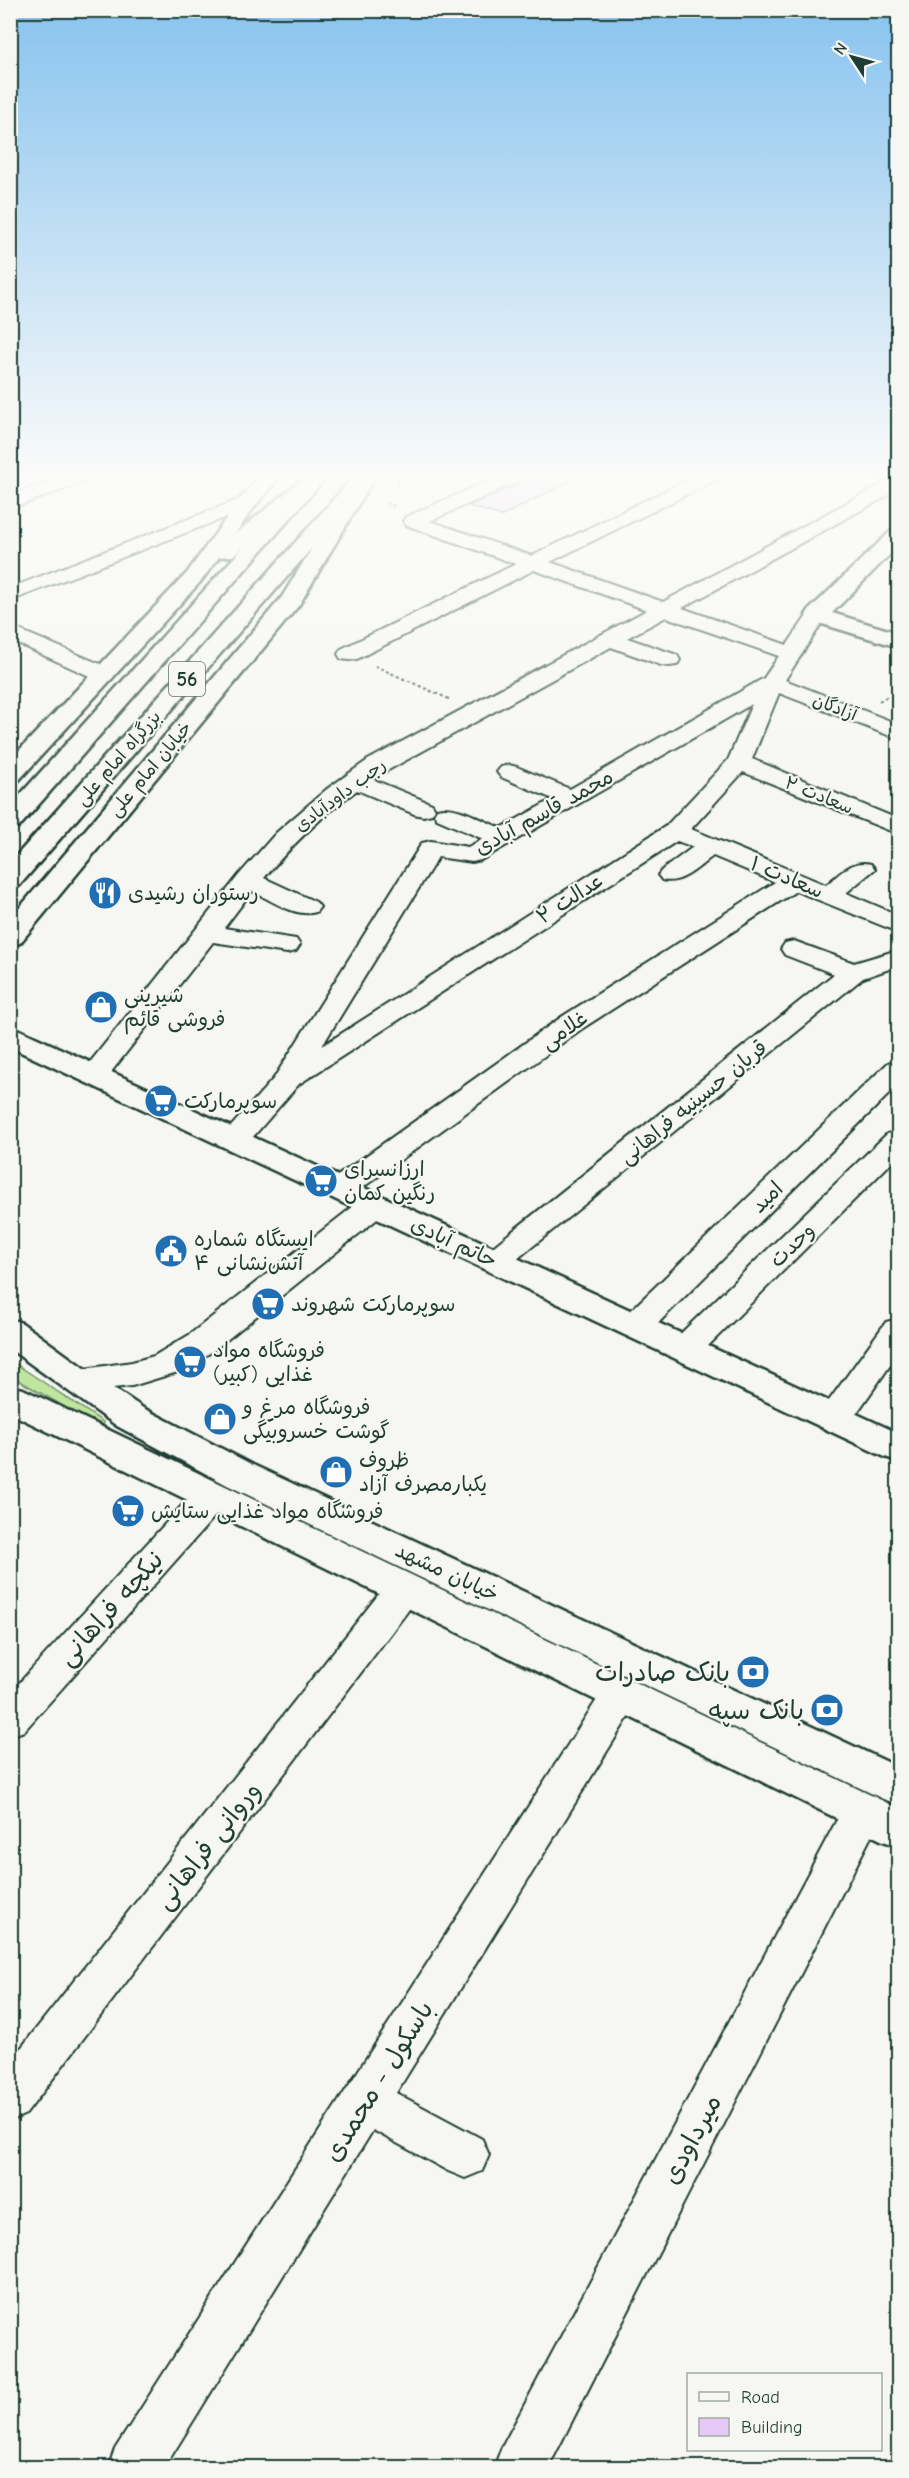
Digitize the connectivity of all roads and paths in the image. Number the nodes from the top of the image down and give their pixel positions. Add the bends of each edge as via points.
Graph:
1 (26, 589) edge
2 (184, 589) edge
3 (219, 589) edge
4 (267, 589) edge
5 (298, 589) edge
6 (484, 589) edge
7 (604, 589) edge
8 (704, 589) edge
9 (844, 589) edge
10 (10, 595) edge
11 (665, 610) junction
12 (818, 615) junction
13 (10, 632) edge
14 (610, 639) junction
15 (898, 640) edge
16 (790, 653) junction
17 (350, 654) joint
18 (669, 660) dead end
19 (104, 674) junction
20 (772, 683) junction
21 (476, 711) junction
22 (898, 732) edge
23 (739, 762) junction
24 (509, 772) dead end
25 (10, 775) edge
26 (354, 780) junction
27 (572, 798) junction
28 (10, 822) edge
29 (898, 827) edge
30 (675, 831) junction
31 (502, 838) junction
32 (711, 846) junction
33 (789, 853) dead end
34 (764, 868) junction
35 (862, 869) dead end
36 (670, 875) dead end
37 (10, 880) edge
38 (248, 880) junction
39 (794, 880) junction
40 (828, 895) junction
41 (307, 906) dead end
42 (894, 918) edge
43 (213, 926) junction
44 (282, 936) dead end
45 (10, 937) edge
46 (794, 949) dead end
47 (882, 967) edge
48 (10, 1036) edge
49 (898, 1069) edge
50 (94, 1075) junction
51 (285, 1083) junction
52 (234, 1140) junction
53 (898, 1140) edge
54 (340, 1189) junction
55 (375, 1205) junction
56 (495, 1261) junction
57 (635, 1326) junction
58 (898, 1330) edge
59 (10, 1331) edge
60 (685, 1349) junction
61 (75, 1380) junction
62 (10, 1398) edge
63 (835, 1418) junction
64 (898, 1448) edge
65 (211, 1497) junction
66 (403, 1590) junction
67 (621, 1695) junction
68 (10, 1720) edge
69 (887, 1808) edge
70 (10, 2099) edge
71 (365, 2101) junction
72 (465, 2155) dead end
73 (134, 2468) edge
74 (520, 2468) edge

1 - 10 street
2 - 19 main road
3 - 28 main road, بزرگراه امام علی / 56
4 - 37 main road, بزرگراه امام علی / 56
5 - 45 main road, خیابان امام علی
6 - 17 street
7 - 11 street
8 - 11 street, رجب داودآبادی
9 - 12 main road
11 - 14 street, رجب داودآبادی
11 - 16 street
12 - 15 main road
12 - 16 street, عدالت ۲
13 - 19 street
14 - 18 street
14 - 21 street, رجب داودآبادی
16 - 20 street, عدالت ۲
17 - 21 path
19 - 25 main road
20 - 22 street, آزادگان
20 - 23 street, عدالت ۲
20 - 27 street, محمد قاسم آبادی
21 - 26 street, رجب داودآبادی
23 - 29 street, سعادت ۲
23 - 30 street, عدالت ۲
24 - 27 street
26 - 31 street
26 - 38 street, رجب داودآبادی via 285,838
27 - 31 street, محمد قاسم آبادی
30 - 32 street, سعادت ۱
30 - 51 street, عدالت ۲
31 - 51 street, محمد قاسم آبادی via 472,855 431,848
32 - 34 street, سعادت ۱
32 - 36 street
33 - 34 street
34 - 39 street, سعادت ۱
35 - 40 street
38 - 41 street
38 - 43 street, رجب داودآبادی
39 - 40 street, سعادت ۱
39 - 54 street, غلامی via 573,1022
40 - 42 street, سعادت ۱
43 - 44 street
43 - 50 street, رجب داودآبادی
46 - 47 street
47 - 56 street, قربان حسینیه فراهانی
48 - 50 main road, حاتم آبادی
49 - 57 street, امید
50 - 52 main road, حاتم آبادی
51 - 52 street, محمد قاسم آبادی
52 - 54 main road, حاتم آبادی
53 - 60 street, وحدت
54 - 55 main road, حاتم آبادی
55 - 56 main road, حاتم آبادی
55 - 61 street via 201,1343 166,1364 132,1374
56 - 57 main road, حاتم آبادی
57 - 60 main road, حاتم آبادی
58 - 63 street
59 - 61 main road, خیابان مشهد
60 - 63 main road, حاتم آبادی
61 - 69 main road, خیابان مشهد via 130,1417 240,1475
62 - 65 main road, خیابان مشهد
63 - 64 main road, حاتم آبادی
65 - 66 main road, خیابان مشهد
65 - 68 street, نیکچه فراهانی
66 - 67 main road, خیابان مشهد
66 - 70 street, وروانی فراهانی
67 - 69 main road, خیابان مشهد
67 - 71 street, باسکول - محمدی
69 - 74 street, میرداودی
71 - 72 street
71 - 73 street, باسکول - محمدی

